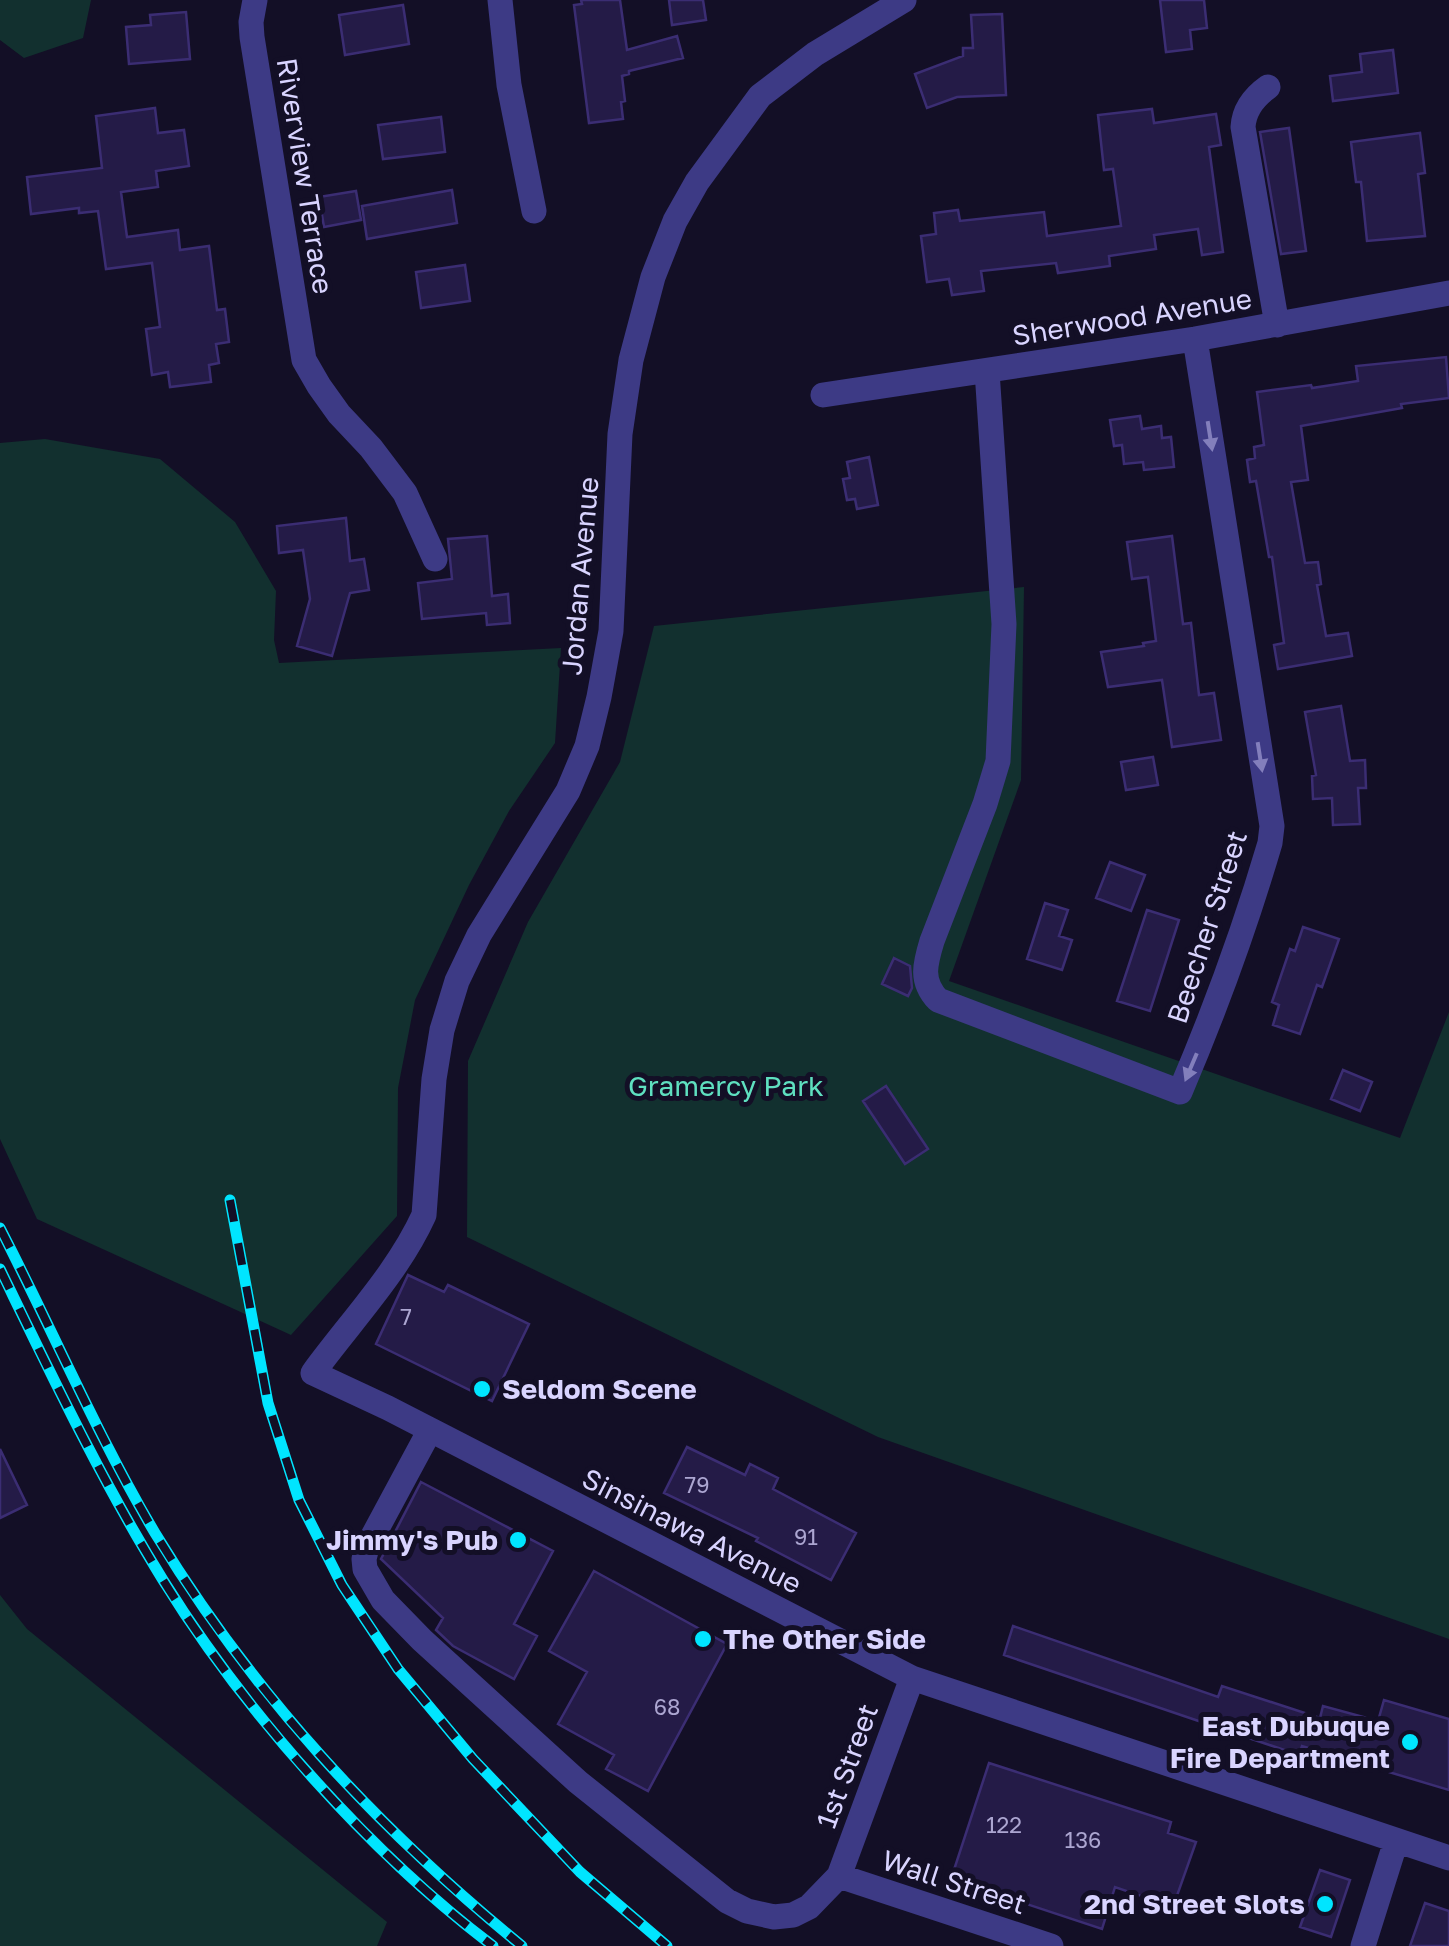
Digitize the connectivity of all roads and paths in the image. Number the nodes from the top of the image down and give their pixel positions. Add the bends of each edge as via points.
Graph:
1 (500, 0) edge
2 (904, 0) edge
3 (255, 1) edge
4 (1268, 87) dead end
5 (534, 211) dead end
6 (1449, 294) edge
7 (1277, 324) junction
8 (1195, 339) junction
9 (987, 370) junction
10 (823, 395) dead end
11 (435, 559) dead end
12 (313, 1374) joint
13 (430, 1430) junction
14 (912, 1678) junction
15 (1396, 1840) junction
16 (1449, 1858) edge
17 (839, 1876) junction
18 (1051, 1946) edge
19 (1363, 1946) edge

1 - 5 street
2 - 12 street, Jordan Avenue via 760,96 675,221 652,277 631,360 620,434 610,631 586,746 568,791 457,981 434,1079 424,1216
3 - 11 street, Riverview Terrace via 252,37 304,360 328,400 404,492
4 - 7 street via 1249,106 1243,127
6 - 7 street, Sherwood Avenue
7 - 8 street, Sherwood Avenue
8 - 9 street, Sherwood Avenue
8 -> 9 street, Beecher Street via 1272,826 1240,942 1180,1092 938,1000 924,976 998,761 1004,624
9 - 10 street, Sherwood Avenue
12 - 13 street, Sinsinawa Avenue
13 - 14 street, Sinsinawa Avenue
13 - 17 street via 367,1547 365,1569 383,1600 578,1782 727,1900 747,1911 793,1915
14 - 15 street, Sinsinawa Avenue
14 - 17 street, 1st Street
15 - 16 street, Sinsinawa Avenue
15 - 19 street
17 - 18 street, Wall Street

